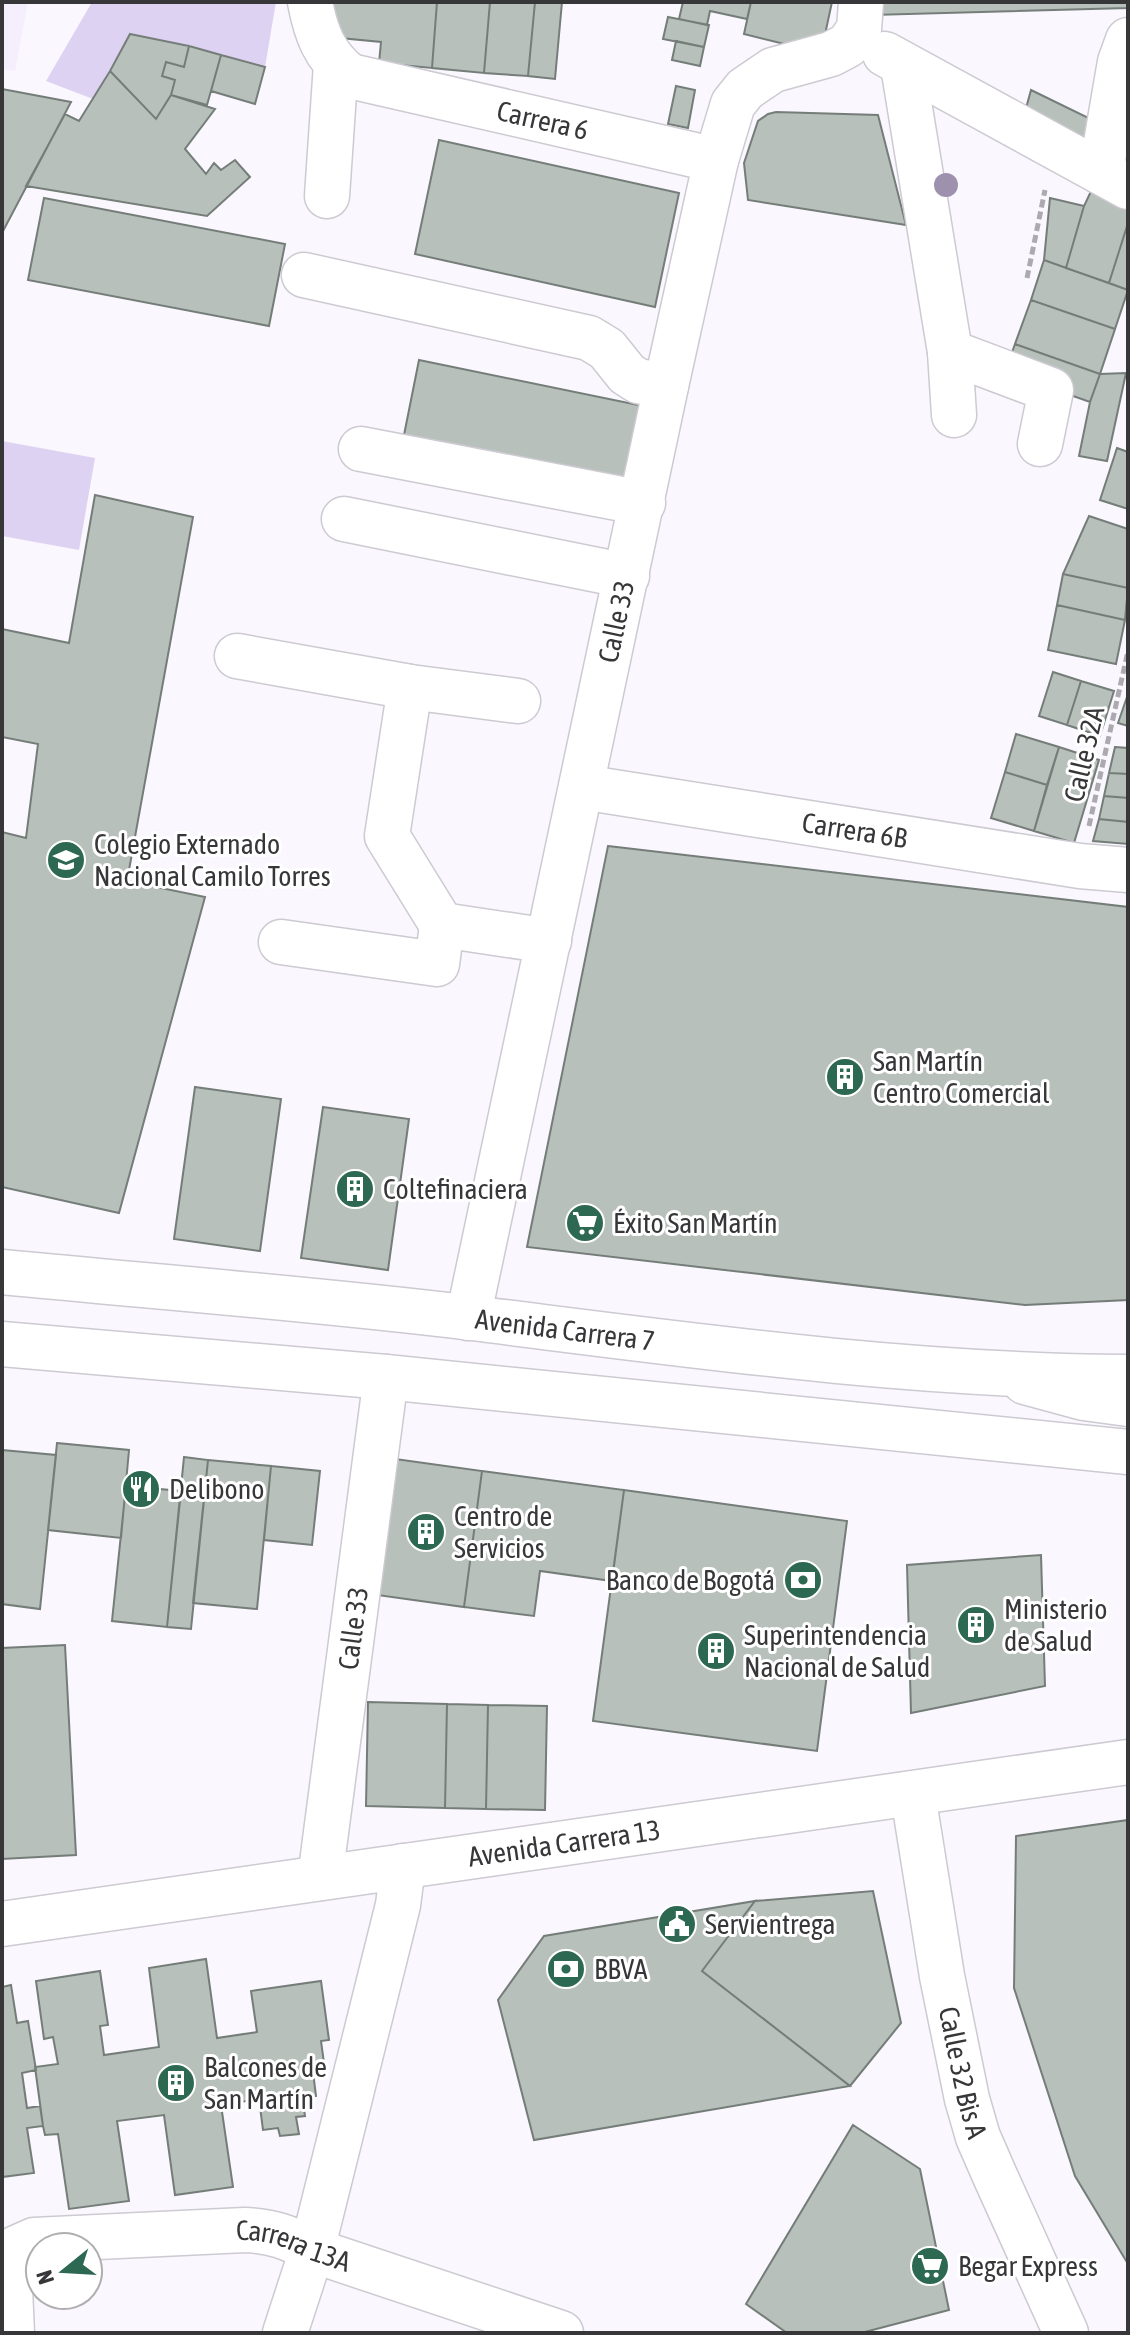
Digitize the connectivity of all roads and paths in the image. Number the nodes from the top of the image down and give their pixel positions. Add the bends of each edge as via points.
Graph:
1 (310, 2) edge
2 (859, 18) edge
3 (1124, 51) edge
4 (903, 66) junction
5 (352, 73) junction
6 (1055, 146) junction
7 (716, 160) junction
8 (1115, 180) edge
9 (327, 196) dead end
10 (304, 275) dead end
11 (1027, 278) dead end
12 (950, 352) junction
13 (666, 386) junction
14 (954, 415) dead end
15 (1040, 444) dead end
16 (361, 449) dead end
17 (643, 503) junction
18 (344, 519) dead end
19 (627, 576) junction
20 (1128, 651) edge
21 (237, 656) dead end
22 (410, 687) junction
23 (518, 701) dead end
24 (582, 787) junction
25 (1080, 866) junction
26 (1128, 870) edge
27 (442, 925) junction
28 (549, 941) junction
29 (281, 942) dead end
30 (2, 1272) edge
31 (468, 1318) junction
32 (2, 1344) edge
33 (995, 1374) junction
34 (386, 1377) junction
35 (1128, 1377) edge
36 (1128, 1404) edge
37 (1128, 1435) edge
38 (987, 1440) junction
39 (1128, 1452) edge
40 (1128, 1762) edge
41 (913, 1795) junction
42 (403, 1866) junction
43 (320, 1878) junction
44 (2, 1924) edge
45 (312, 2250) junction
46 (12, 2333) edge
47 (285, 2333) edge
48 (561, 2333) edge
49 (1066, 2333) edge

1 - 5 street via 323,48
2 - 4 street
2 - 7 street, Calle 33 via 838,51 773,70 745,89 733,104
3 - 8 street
4 - 6 street
4 - 12 street
5 - 7 street, Carrera 6
5 - 9 street
6 - 8 street
6 - 11 path
7 - 13 street, Calle 33
10 - 13 street via 589,338 638,381
12 - 14 street
12 - 15 street via 1051,390
13 - 17 street, Calle 33
16 - 17 street
17 - 19 street, Calle 33
18 - 19 street
19 - 24 street, Calle 33
20 - 25 path, Calle 32A
21 - 22 street
22 - 23 street
22 - 27 street via 387,836
24 - 25 street, Carrera 6B
24 - 28 street, Calle 33
25 - 26 street, Carrera 6B
27 - 28 street
27 - 29 street via 437,964
28 - 31 street, Calle 33
30 - 31 street, Avenida Carrera 7
31 - 33 street, Avenida Carrera 7
32 - 34 street
33 - 35 street, Avenida Carrera 7
33 - 36 street
34 - 38 street
34 - 43 street, Calle 33
37 - 38 street
38 - 39 street
40 - 41 street, Avenida Carrera 13
41 - 42 street, Avenida Carrera 13
41 - 49 street, Calle 32 Bis A via 967,2099 995,2176
42 - 43 street, Avenida Carrera 13
42 - 45 street via 398,1905
43 - 44 street, Avenida Carrera 13
45 - 46 street, Carrera 13A via 288,2236 245,2230 34,2240 16,2248 9,2266
45 - 47 street
45 - 48 street, Carrera 13A

